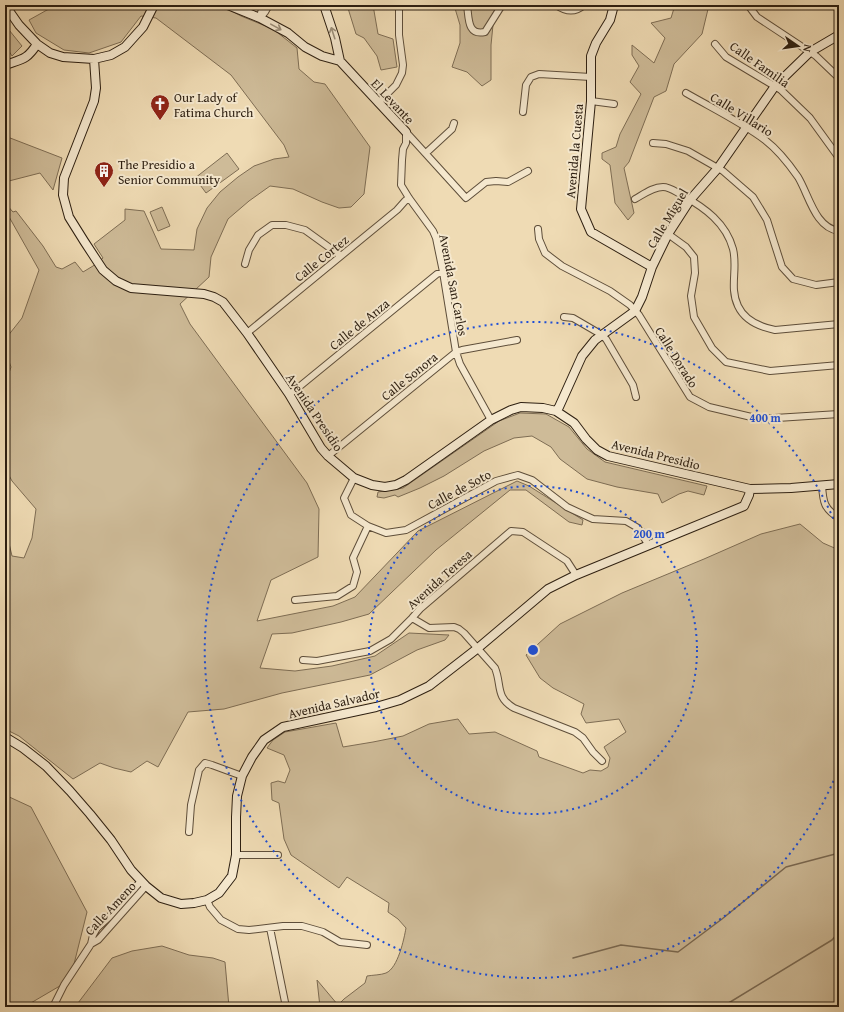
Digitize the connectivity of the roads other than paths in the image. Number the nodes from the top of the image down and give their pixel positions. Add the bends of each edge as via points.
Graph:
1 (5, 5) edge
2 (154, 5) edge
3 (228, 5) edge
4 (264, 5) edge
5 (269, 5) edge
6 (324, 5) edge
7 (399, 5) edge
8 (467, 5) edge
9 (502, 5) edge
10 (556, 5) edge
11 (584, 5) edge
12 (614, 5) edge
13 (748, 5) edge
14 (833, 5) edge
15 (839, 9) edge
16 (260, 18) junction
17 (839, 35) edge
18 (37, 44) junction
19 (715, 44) dead end
20 (337, 48) junction
21 (810, 52) junction
22 (328, 58) junction
23 (94, 59) junction
24 (340, 61) junction
25 (5, 65) edge
26 (591, 77) junction
27 (839, 78) edge
28 (775, 86) junction
29 (686, 93) dead end
30 (591, 101) junction
31 (378, 103) junction
32 (614, 104) dead end
33 (522, 112) dead end
34 (454, 123) dead end
35 (746, 128) junction
36 (406, 132) junction
37 (653, 143) dead end
38 (426, 153) junction
39 (839, 158) edge
40 (718, 168) junction
41 (528, 171) dead end
42 (409, 198) junction
43 (635, 199) dead end
44 (690, 200) junction
45 (538, 229) dead end
46 (839, 231) edge
47 (668, 234) junction
48 (341, 256) junction
49 (245, 264) dead end
50 (652, 267) junction
51 (443, 272) junction
52 (839, 282) edge
53 (635, 311) junction
54 (564, 317) dead end
55 (839, 324) edge
56 (246, 333) junction
57 (602, 336) junction
58 (517, 340) dead end
59 (456, 352) junction
60 (839, 365) edge
61 (289, 394) junction
62 (636, 397) dead end
63 (556, 411) junction
64 (839, 414) edge
65 (491, 420) junction
66 (328, 456) junction
67 (354, 478) junction
68 (839, 484) edge
69 (822, 485) junction
70 (750, 489) junction
71 (839, 518) edge
72 (368, 526) junction
73 (648, 546) junction
74 (576, 575) junction
75 (295, 600) dead end
76 (412, 618) junction
77 (478, 648) junction
78 (303, 660) dead end
79 (5, 737) edge
80 (602, 761) dead end
81 (242, 776) junction
82 (189, 832) dead end
83 (236, 854) junction
84 (278, 855) dead end
85 (144, 883) junction
86 (207, 900) junction
87 (270, 928) junction
88 (368, 945) dead end
89 (53, 1007) edge
90 (286, 1007) edge

1 - 18 street
2 - 23 street via 143,27 125,46 111,55
3 - 16 street
4 - 16 street
5 - 16 street
20 -> 6 street
7 - 31 street via 402,73 396,85
8 - 9 street via 471,28 480,33 485,32
10 - 11 street via 568,11
12 - 26 street, Avenida la Cuesta via 610,20 591,56
13 - 21 street via 757,17
14 - 15 street
16 -> 22 street via 288,33 305,47
17 - 21 street, Calle Miguel
18 - 23 street via 50,53 64,57
18 - 25 street via 26,57
19 - 28 street, Calle Familia via 726,57
20 - 22 street
20 - 24 street
21 - 27 street
21 - 28 street, Calle Miguel
22 - 24 street
23 - 56 street, Avenida Presidio via 94,101 64,178 63,195 69,217 103,270 116,281 131,288 214,297 222,302
24 - 31 street, El Levante
26 - 30 street, Avenida la Cuesta
26 - 33 street via 539,74 531,77 526,85
28 - 35 street, Calle Miguel
28 - 39 street, Calle Familia via 810,118
29 - 35 street, Calle Villario
30 - 32 street
30 - 50 street, Avenida la Cuesta via 581,209 591,232
31 - 36 street, El Levante
34 - 38 street via 452,129
35 - 40 street, Calle Miguel
35 - 46 street, Calle Villario via 766,141 782,156 798,178 823,224 833,231
36 - 38 street, El Levante
36 - 42 street, Avenida San Carlos via 401,185
37 - 40 street via 688,151
38 - 41 street, El Levante via 466,198 486,182 508,182
40 - 44 street, Calle Miguel
40 - 52 street via 753,197 766,220 782,267 793,279 816,285
42 - 48 street, Calle Cortez
42 - 51 street, Avenida San Carlos via 436,238
43 - 44 street via 654,189 665,187
44 - 47 street, Calle Miguel
44 - 55 street via 709,212 728,234 734,254 734,295 738,307 746,318 775,330
45 - 53 street, Calle Dorado via 545,253 562,266 610,291
47 - 50 street, Calle Miguel
47 - 60 street via 686,247 694,258 695,273 691,296 694,317 712,348 726,362 770,371
48 - 49 street via 305,230 286,225 272,225 258,235 249,250
48 - 56 street, Calle Cortez
50 - 53 street, Calle Miguel
51 - 59 street, Avenida San Carlos
51 - 61 street, Calle de Anza via 437,274
53 - 57 street, Calle Miguel
53 - 64 street, Calle Dorado via 690,397 709,406 760,419
54 - 57 street via 573,318
56 - 61 street, Avenida Presidio
57 - 62 street via 633,385
57 - 63 street, Calle Miguel via 595,340 582,356
58 - 59 street, Calle Sonora
59 - 65 street, Avenida San Carlos
59 - 66 street, Calle Sonora
61 - 66 street, Avenida Presidio
63 - 65 street, Avenida Presidio via 521,407
63 - 70 street, Avenida Presidio via 574,423 597,450 608,456
65 - 67 street, Avenida Presidio via 396,485 372,485
66 - 67 street, Avenida Presidio
67 - 72 street, Calle de Soto via 344,498 351,515
68 - 69 street, Avenida Presidio
69 - 70 street, Avenida Presidio
69 - 71 street via 824,503 831,513
70 - 73 street, Avenida Salvador via 744,506
72 - 73 street, Calle de Soto via 386,533 406,530 496,481 518,475 532,480 567,507 593,519 626,521 638,528
72 - 75 street via 353,558 356,572 352,586 337,596
73 - 74 street, Avenida Salvador
74 - 76 street, Avenida Teresa via 567,560 522,532 511,531
74 - 77 street, Avenida Salvador via 548,589
76 - 77 street via 430,628 459,629
76 - 78 street, Avenida Teresa via 391,639 370,651 317,661
77 - 80 street via 498,673 501,694 508,705 575,732
77 - 81 street, Avenida Salvador via 429,686 400,700 283,727 264,740
79 - 85 street, Avenida Salvador via 46,766 70,791
81 - 82 street via 205,763 199,770 191,805
81 - 83 street, Avenida Salvador via 236,817
83 - 84 street
83 - 86 street, Avenida Salvador via 232,876 219,894
85 - 86 street, Avenida Salvador via 161,898 181,904
85 - 89 street, Calle Ameno via 97,928
86 - 87 street via 221,920 238,929
87 - 88 street via 302,926 323,932 340,942
87 - 90 street

